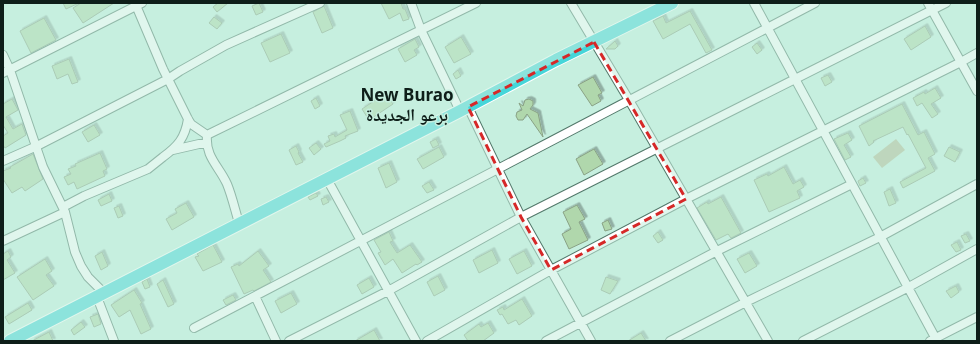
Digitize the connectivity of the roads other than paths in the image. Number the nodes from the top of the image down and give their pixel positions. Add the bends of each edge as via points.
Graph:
1 (320, 3) edge
2 (411, 3) edge
3 (476, 3) edge
4 (571, 3) edge
5 (672, 3) edge
6 (754, 3) edge
7 (815, 3) edge
8 (946, 3) edge
9 (138, 4) edge
10 (302, 7) edge
11 (930, 7) edge
12 (767, 28) junction
13 (420, 30) junction
14 (594, 42) junction
15 (977, 53) edge
16 (3, 55) edge
17 (961, 62) junction
18 (6, 72) edge
19 (795, 79) junction
20 (168, 80) junction
21 (977, 91) edge
22 (629, 100) junction
23 (464, 109) junction
24 (188, 119) junction
25 (822, 130) junction
26 (207, 135) junction
27 (207, 144) junction
28 (37, 146) junction
29 (657, 149) junction
30 (173, 150) junction
31 (3, 161) edge
32 (497, 168) junction
33 (327, 179) junction
34 (852, 184) junction
35 (977, 184) edge
36 (686, 199) junction
37 (64, 209) junction
38 (521, 217) junction
39 (239, 223) junction
40 (880, 237) junction
41 (3, 241) edge
42 (360, 241) junction
43 (977, 249) edge
44 (717, 251) junction
45 (551, 270) junction
46 (907, 288) junction
47 (388, 291) junction
48 (100, 295) junction
49 (255, 296) junction
50 (746, 302) junction
51 (977, 317) edge
52 (580, 323) junction
53 (194, 328) dead end
54 (934, 340) edge
55 (10, 341) edge
56 (114, 341) edge
57 (276, 341) edge
58 (289, 341) edge
59 (416, 341) edge
60 (427, 341) edge
61 (546, 341) edge
62 (591, 341) edge
63 (670, 341) edge
64 (768, 341) edge
65 (803, 341) edge

1 - 10 street
2 - 13 street
3 - 13 street
4 - 14 street
5 - 14 highway
6 - 12 street
7 - 12 street
8 - 11 street
9 - 18 street
9 - 20 street
10 - 20 street via 226,45
11 - 17 street
11 - 19 street
12 - 19 street
12 - 22 street
13 - 23 street
13 - 26 street
14 - 22 street
14 - 23 highway
15 - 17 street
16 - 18 street
17 - 21 street
17 - 25 street
18 - 28 street
19 - 25 street
19 - 29 street
20 - 24 street
20 - 28 street
22 - 29 street
22 - 32 street
23 - 32 street
23 - 33 highway
24 - 26 street
24 - 30 street via 184,136
25 - 34 street
25 - 36 street
26 - 27 street
27 - 30 street
27 - 39 street via 215,165 227,183
28 - 31 street
28 - 37 street via 43,167
29 - 36 street
29 - 38 street
30 - 37 street via 148,169 84,196
32 - 38 street
32 - 42 street
33 - 39 highway
33 - 42 street
34 - 40 street
34 - 44 street
35 - 40 street
36 - 44 street
36 - 45 street
37 - 41 street
37 - 48 street via 81,266
38 - 45 street
38 - 47 street
39 - 48 highway
40 - 46 street
40 - 50 street
42 - 47 street
42 - 49 street
43 - 46 street
44 - 50 street
44 - 52 street
45 - 52 street
45 - 60 street
46 - 54 street
46 - 65 street
47 - 58 street
47 - 59 street
48 - 55 highway
48 - 56 street
49 - 53 street
49 - 57 street
50 - 63 street
50 - 64 street
51 - 54 street
52 - 61 street
52 - 62 street

